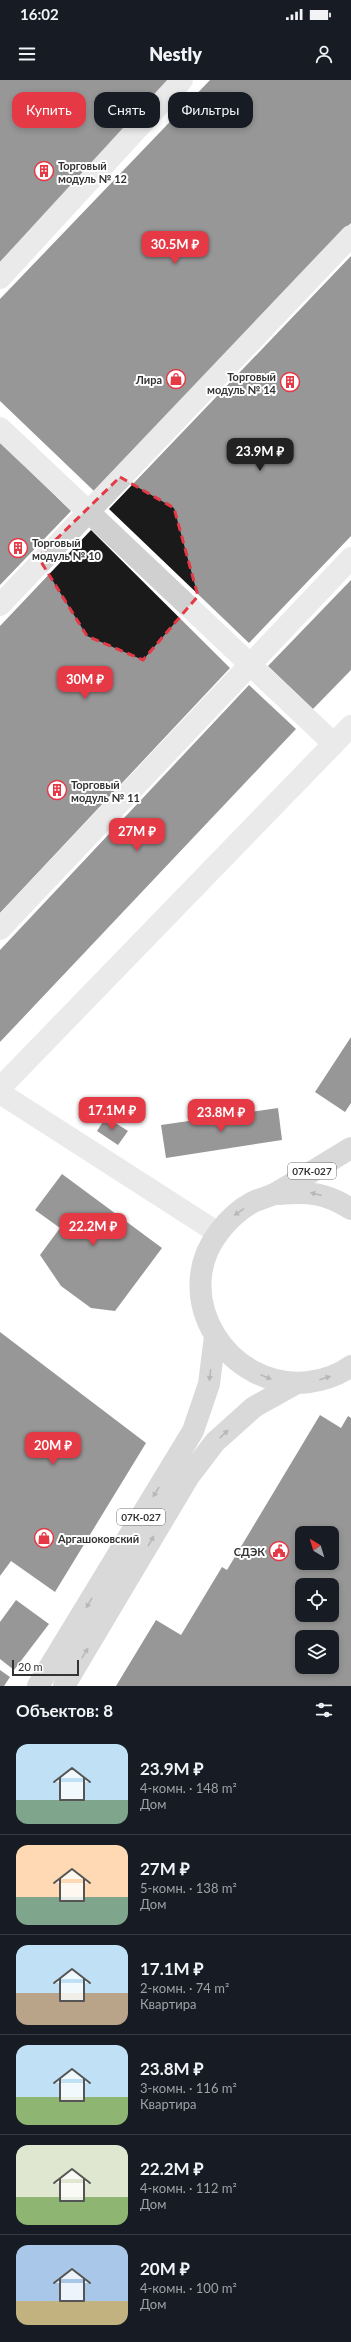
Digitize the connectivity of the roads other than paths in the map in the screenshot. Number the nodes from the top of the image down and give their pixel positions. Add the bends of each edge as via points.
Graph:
1 (182, 80) edge
2 (351, 236) edge
3 (0, 278) edge
4 (0, 428) edge
5 (89, 513) junction
6 (351, 558) edge
7 (0, 605) edge
8 (249, 664) junction
9 (351, 726) edge
10 (334, 744) junction
11 (0, 929) edge
12 (0, 1088) edge
13 (0, 1093) edge
14 (351, 1148) edge
15 (274, 1194) junction
16 (351, 1209) edge
17 (218, 1233) junction
18 (215, 1336) junction
19 (351, 1366) edge
20 (296, 1383) junction
21 (38, 1686) edge
22 (64, 1686) edge

1 - 3 lane
2 - 5 lane
4 - 5 lane
5 - 7 lane
5 - 8 lane
6 - 8 lane
8 - 10 lane
8 - 11 lane
9 - 10 lane
10 - 12 lane
13 - 17 lane
14 - 15 main road, 07К-027
16 -> 15 main road via 335,1199 305,1191
15 -> 17 main road, 07К-027 via 252,1202
17 - 18 main road, 07К-027 via 208,1252 202,1280 206,1316
18 -> 20 main road via 230,1356 250,1371 272,1380
18 -> 21 main road, 07К-027 via 209,1384 193,1431
20 -> 19 main road, 07К-027 via 323,1380
22 -> 20 main road, 07К-027 via 189,1476 215,1442 254,1407

